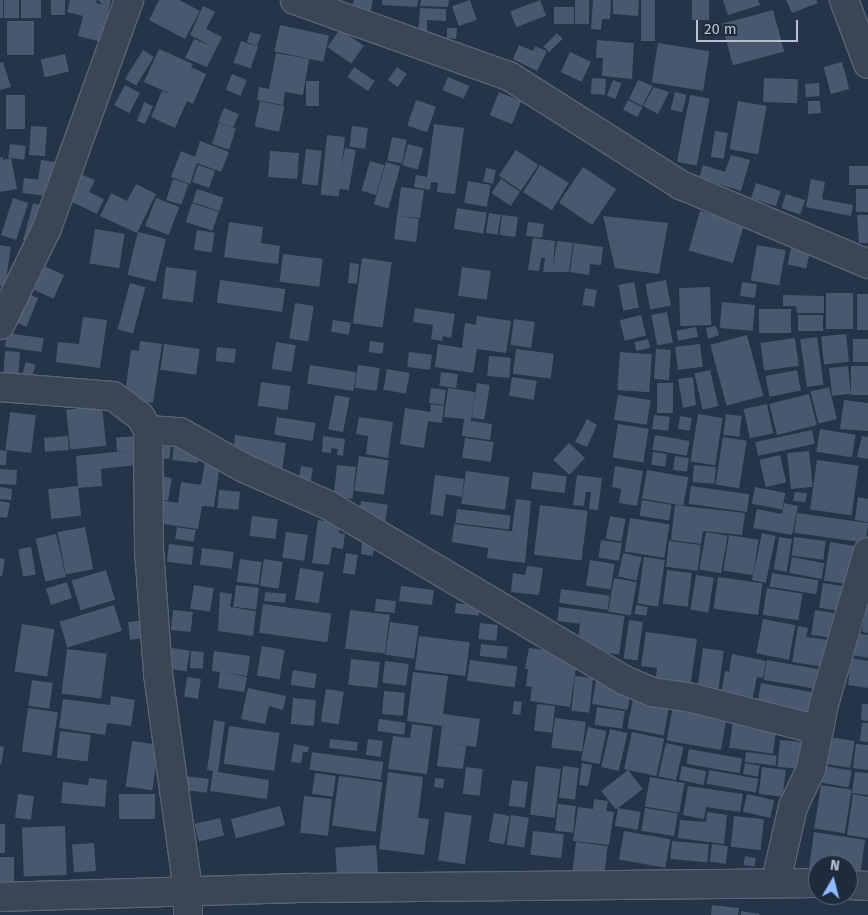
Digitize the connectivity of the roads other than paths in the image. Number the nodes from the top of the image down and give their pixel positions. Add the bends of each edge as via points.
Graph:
1 (129, 0) edge
2 (295, 0) edge
3 (844, 0) edge
4 (868, 64) edge
5 (868, 264) edge
6 (0, 325) edge
7 (0, 388) edge
8 (148, 430) junction
9 (868, 552) edge
10 (820, 730) junction
11 (776, 881) junction
12 (808, 883) edge
13 (0, 897) edge
14 (188, 903) edge

1 - 6 street via 47,228
2 - 5 street via 510,76 681,185
3 - 4 street
7 - 8 street via 113,396 140,416
8 - 10 street via 180,432 244,468 328,505 624,680 652,692 692,698
8 - 14 street via 149,550 158,674
9 - 10 street via 848,612
10 - 11 street via 811,769 793,807
11 - 12 street
11 - 14 street via 708,887 478,886
13 - 14 street

